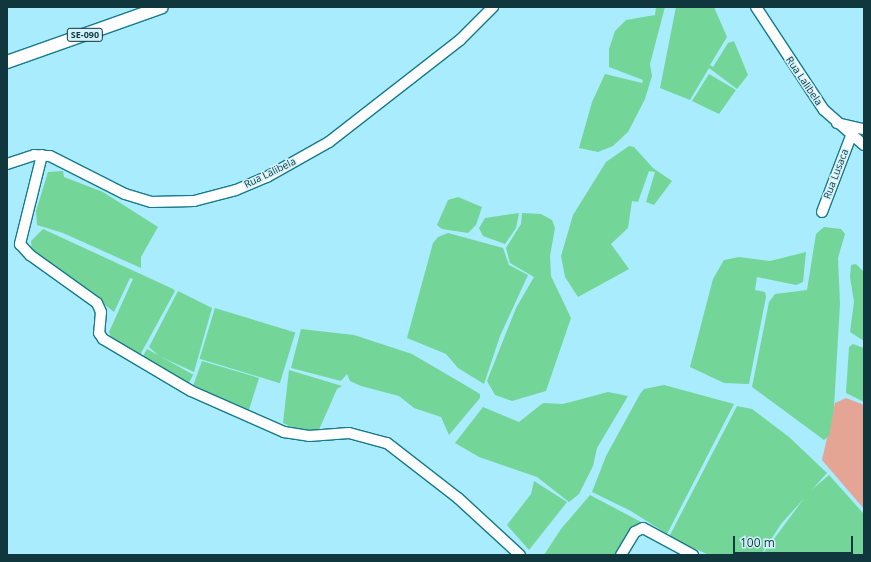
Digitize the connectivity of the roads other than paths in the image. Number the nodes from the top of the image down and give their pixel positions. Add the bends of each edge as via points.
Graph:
1 (162, 7) edge
2 (493, 7) edge
3 (756, 7) edge
4 (7, 62) edge
5 (836, 123) junction
6 (864, 129) edge
7 (851, 136) junction
8 (864, 145) edge
9 (42, 155) junction
10 (7, 164) edge
11 (822, 212) dead end
12 (520, 555) edge
13 (621, 555) edge
14 (693, 555) edge

1 - 4 main road, SE-090
2 - 9 street, Rua Lalibela via 460,40 329,142 267,177 236,190 194,201 151,202 125,194
3 - 5 street, Rua Lalibela via 810,91
5 - 6 street
5 - 7 street, Rua Lalibela
7 - 8 street, Rua Lalibela
7 - 11 street, Rua Lusaca
9 - 10 street
9 - 12 street via 20,244 30,255 97,304 101,312 99,333 103,339 191,391 284,432 308,436 349,433 387,443 458,498
13 - 14 street via 640,528

